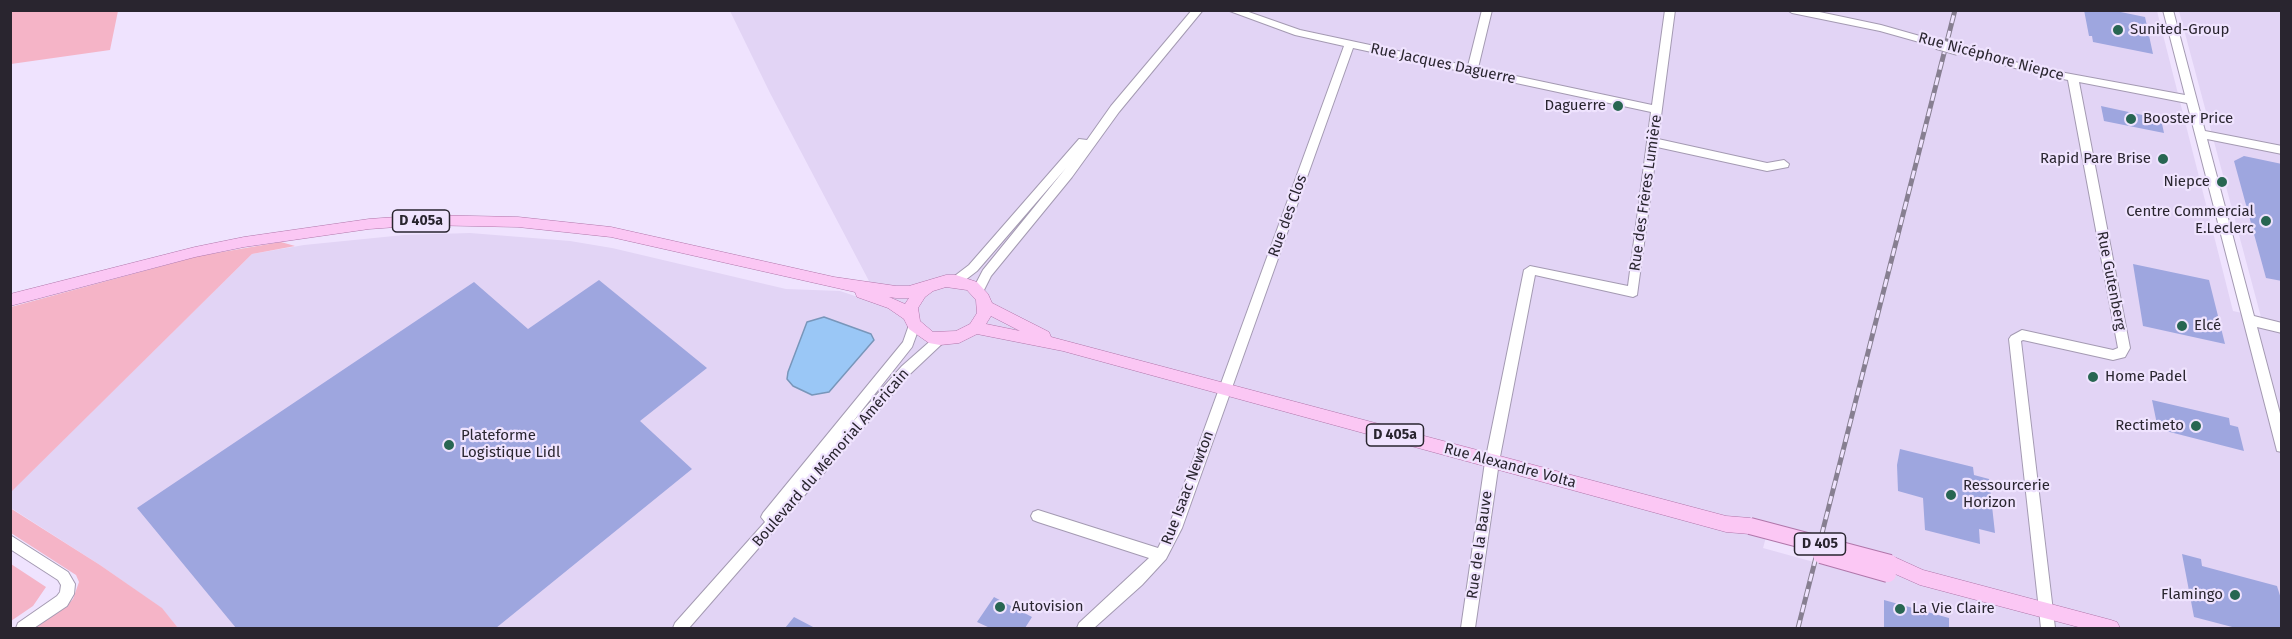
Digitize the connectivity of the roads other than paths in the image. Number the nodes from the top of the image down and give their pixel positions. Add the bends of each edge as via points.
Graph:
1 (1198, 10) edge
2 (1232, 10) edge
3 (1487, 10) edge
4 (1670, 10) edge
5 (1792, 10) edge
6 (2168, 10) edge
7 (1350, 44) junction
8 (1472, 70) junction
9 (2073, 78) junction
10 (2191, 100) junction
11 (1115, 109) junction
12 (1657, 110) junction
13 (2200, 134) junction
14 (1654, 142) junction
15 (2282, 150) edge
16 (1784, 164) dead end
17 (956, 281) junction
18 (834, 283) junction
19 (928, 287) junction
20 (978, 291) junction
21 (10, 300) edge
22 (985, 306) junction
23 (912, 320) junction
24 (2249, 320) junction
25 (975, 328) junction
26 (2282, 328) edge
27 (940, 339) junction
28 (1063, 345) junction
29 (1226, 387) junction
30 (2282, 447) edge
31 (1492, 462) junction
32 (1038, 516) dead end
33 (10, 541) edge
34 (1161, 555) junction
35 (723, 578) junction
36 (2048, 620) edge
37 (23, 628) edge
38 (680, 628) edge
39 (1084, 628) edge
40 (1468, 628) edge
41 (2111, 628) edge

1 - 11 street
2 - 7 street, Rue Jacques Daguerre via 1298,33
3 - 8 street
4 - 12 street, Rue des Frères Lumière
5 - 9 street, Rue Nicéphore Niepce, bridge via 1881,27
6 - 10 street
7 - 8 street, Rue Jacques Daguerre
7 - 29 street, Rue des Clos
8 - 12 street, Rue Jacques Daguerre
9 - 10 street, Rue Nicéphore Niepce
9 - 36 street, Rue Gutenberg via 2124,348 2121,354 2113,356 2022,335 2015,339
10 - 13 street
11 - 17 street via 1059,167 973,268
11 - 20 street via 987,273
12 - 14 street, Rue des Frères Lumière
13 - 15 street
13 - 24 street
14 - 16 street via 1767,167
14 - 31 street, Rue des Frères Lumière via 1633,292 1530,270
17 - 19 main road
17 - 20 main road
18 - 19 main road, D 405a via 896,292
18 - 21 main road, D 405a via 611,232 518,222 424,220 325,229 244,242
18 - 23 main road, D 405a via 893,304
19 - 23 main road via 915,299
20 - 22 main road
22 - 25 main road
22 - 28 main road, Rue Alexandre Volta / D 405a
23 - 27 main road via 929,337
23 - 35 street, Boulevard du Mémorial Américain via 908,344 730,564
24 - 26 street
24 - 30 street
25 - 27 main road via 959,337
25 - 28 main road, Rue Alexandre Volta / D 405a
27 - 35 street, Boulevard du Mémorial Américain via 906,370
28 - 29 main road, Rue Alexandre Volta / D 405a
29 - 31 main road, Rue Alexandre Volta / D 405a
29 - 34 street, Rue Isaac Newton via 1175,528
31 - 36 main road, Rue Alexandre Volta / D 405a, bridge via 1920,576
31 - 40 street, Rue de la Bauve
32 - 34 street
33 - 37 street via 63,576 69,588 62,601
34 - 39 street, Rue Isaac Newton
35 - 38 street, Boulevard du Mémorial Américain
36 - 41 main road, Rue Alexandre Volta

